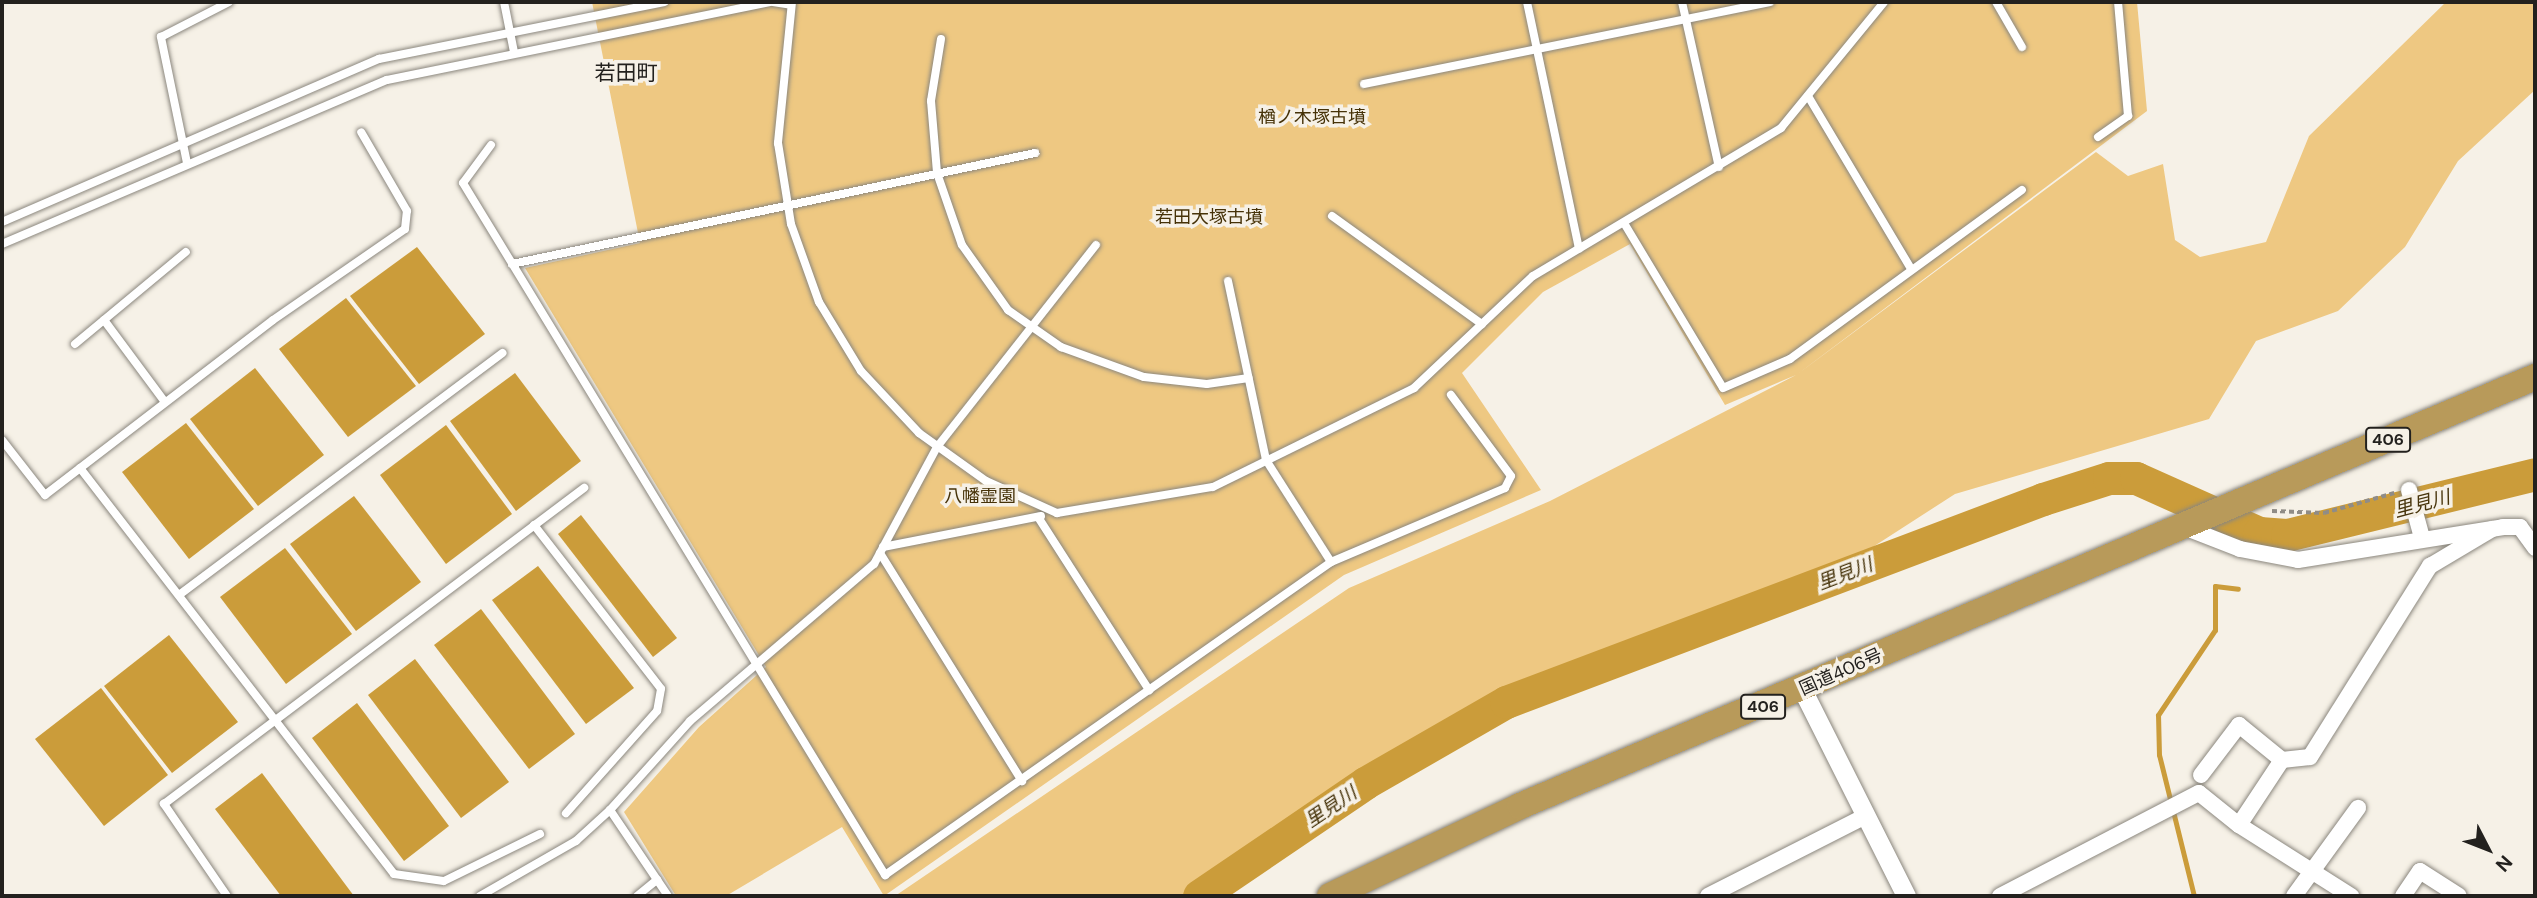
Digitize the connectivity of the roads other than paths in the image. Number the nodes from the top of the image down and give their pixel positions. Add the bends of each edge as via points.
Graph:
1 (229, 2) edge
2 (504, 2) edge
3 (664, 2) edge
4 (707, 2) edge
5 (772, 2) edge
6 (1527, 2) edge
7 (1682, 2) edge
8 (1770, 2) edge
9 (1884, 2) edge
10 (1996, 2) edge
11 (2118, 2) edge
12 (791, 4) edge
13 (708, 14) junction
14 (1686, 18) junction
15 (510, 33) junction
16 (941, 39) dead end
17 (2022, 47) dead end
18 (1537, 48) junction
19 (514, 52) junction
20 (1364, 84) dead end
21 (1808, 96) junction
22 (361, 132) dead end
23 (2098, 137) dead end
24 (179, 144) junction
25 (491, 145) dead end
26 (1035, 153) dead end
27 (187, 163) junction
28 (1719, 167) junction
29 (937, 173) junction
30 (2022, 190) dead end
31 (786, 203) junction
32 (1332, 216) dead end
33 (2, 222) edge
34 (1624, 223) junction
35 (2, 244) edge
36 (1096, 245) dead end
37 (1579, 249) junction
38 (186, 251) dead end
39 (512, 264) junction
40 (1911, 269) junction
41 (1228, 281) dead end
42 (104, 320) junction
43 (1482, 324) junction
44 (1031, 328) junction
45 (75, 344) dead end
46 (502, 353) dead end
47 (2535, 377) edge
48 (1249, 378) junction
49 (1451, 395) dead end
50 (165, 402) junction
51 (2, 440) edge
52 (937, 447) junction
53 (1266, 460) junction
54 (80, 468) junction
55 (584, 488) dead end
56 (2410, 492) road end
57 (1058, 513) junction
58 (1038, 517) junction
59 (2191, 524) junction
60 (534, 525) junction
61 (2492, 529) junction
62 (2421, 534) junction
63 (2535, 548) edge
64 (881, 550) junction
65 (1331, 562) junction
66 (178, 595) junction
67 (752, 665) junction
68 (1802, 689) junction
69 (1149, 690) junction
70 (274, 719) junction
71 (2282, 761) junction
72 (2201, 775) dead end
73 (1022, 780) junction
74 (2358, 808) dead end
75 (610, 810) junction
76 (566, 813) dead end
77 (1866, 816) junction
78 (2239, 825) junction
79 (540, 834) dead end
80 (2314, 871) junction
81 (657, 880) junction
82 (227, 896) edge
83 (480, 896) edge
84 (637, 896) edge
85 (668, 896) edge
86 (1329, 896) edge
87 (1708, 896) edge
88 (1906, 896) edge
89 (2000, 896) edge
90 (2294, 896) edge
91 (2351, 896) edge
92 (2403, 896) edge
93 (2459, 896) edge

1 - 24 lane via 161,37
2 - 15 lane
3 - 15 lane
4 - 13 lane
5 - 12 lane
5 - 13 lane
6 - 18 lane
7 - 14 lane
8 - 14 lane
9 - 21 lane
10 - 17 lane
11 - 23 lane via 2128,116
12 - 31 lane via 778,101
13 - 19 lane
14 - 18 lane
14 - 28 lane
15 - 19 lane
15 - 24 lane via 379,59
16 - 29 lane via 930,101
18 - 20 lane
18 - 37 lane
19 - 27 lane via 387,80
21 - 28 lane via 1781,128
21 - 40 lane
22 - 50 lane via 407,211 405,229
24 - 27 lane
24 - 33 lane
25 - 39 lane via 463,183
26 - 29 lane
27 - 35 lane
28 - 34 lane
29 - 31 lane
29 - 44 lane via 962,245 991,290
30 - 40 lane
31 - 39 lane
31 - 52 lane via 806,273 846,350 899,414
32 - 43 lane
34 - 37 lane
34 - 40 lane via 1723,388 1790,359
36 - 44 lane
37 - 43 lane via 1533,276
38 - 42 lane
39 - 67 lane
41 - 48 lane
42 - 45 lane
42 - 50 lane
43 - 53 lane via 1414,388
44 - 48 lane via 1079,355 1144,377 1207,384
44 - 52 lane
46 - 66 lane
47 - 59 highway, 国道406号 / 406
48 - 53 lane
49 - 65 lane via 1511,475 1510,484
50 - 54 lane
51 - 54 lane via 46,495
52 - 57 lane via 986,481
52 - 64 lane
53 - 57 lane via 1213,487
53 - 65 lane
54 - 66 lane
55 - 60 lane
56 - 62 street
57 - 58 lane
58 - 64 lane
58 - 69 lane
59 - 62 street via 2240,549 2298,560
59 - 68 highway, 国道406号 / 406
60 - 70 lane
60 - 76 lane via 661,690 657,711
61 - 62 street
61 - 63 street via 2520,527
61 - 71 street via 2430,566 2310,757
64 - 67 lane
64 - 73 lane
65 - 69 lane
66 - 70 lane
67 - 73 lane via 885,875
67 - 75 lane via 690,721
68 - 77 street
68 - 86 highway, 国道406号 / 406 via 1391,862
69 - 73 lane
70 - 79 lane via 394,874 444,881
70 - 82 lane via 164,804
71 - 72 street via 2239,725
71 - 78 street
74 - 80 street
75 - 81 lane
75 - 83 lane via 576,841
77 - 87 street
77 - 88 street
78 - 80 street
78 - 89 street via 2199,793
80 - 90 street
80 - 91 street
81 - 84 lane
81 - 85 lane
92 - 93 street via 2420,872

